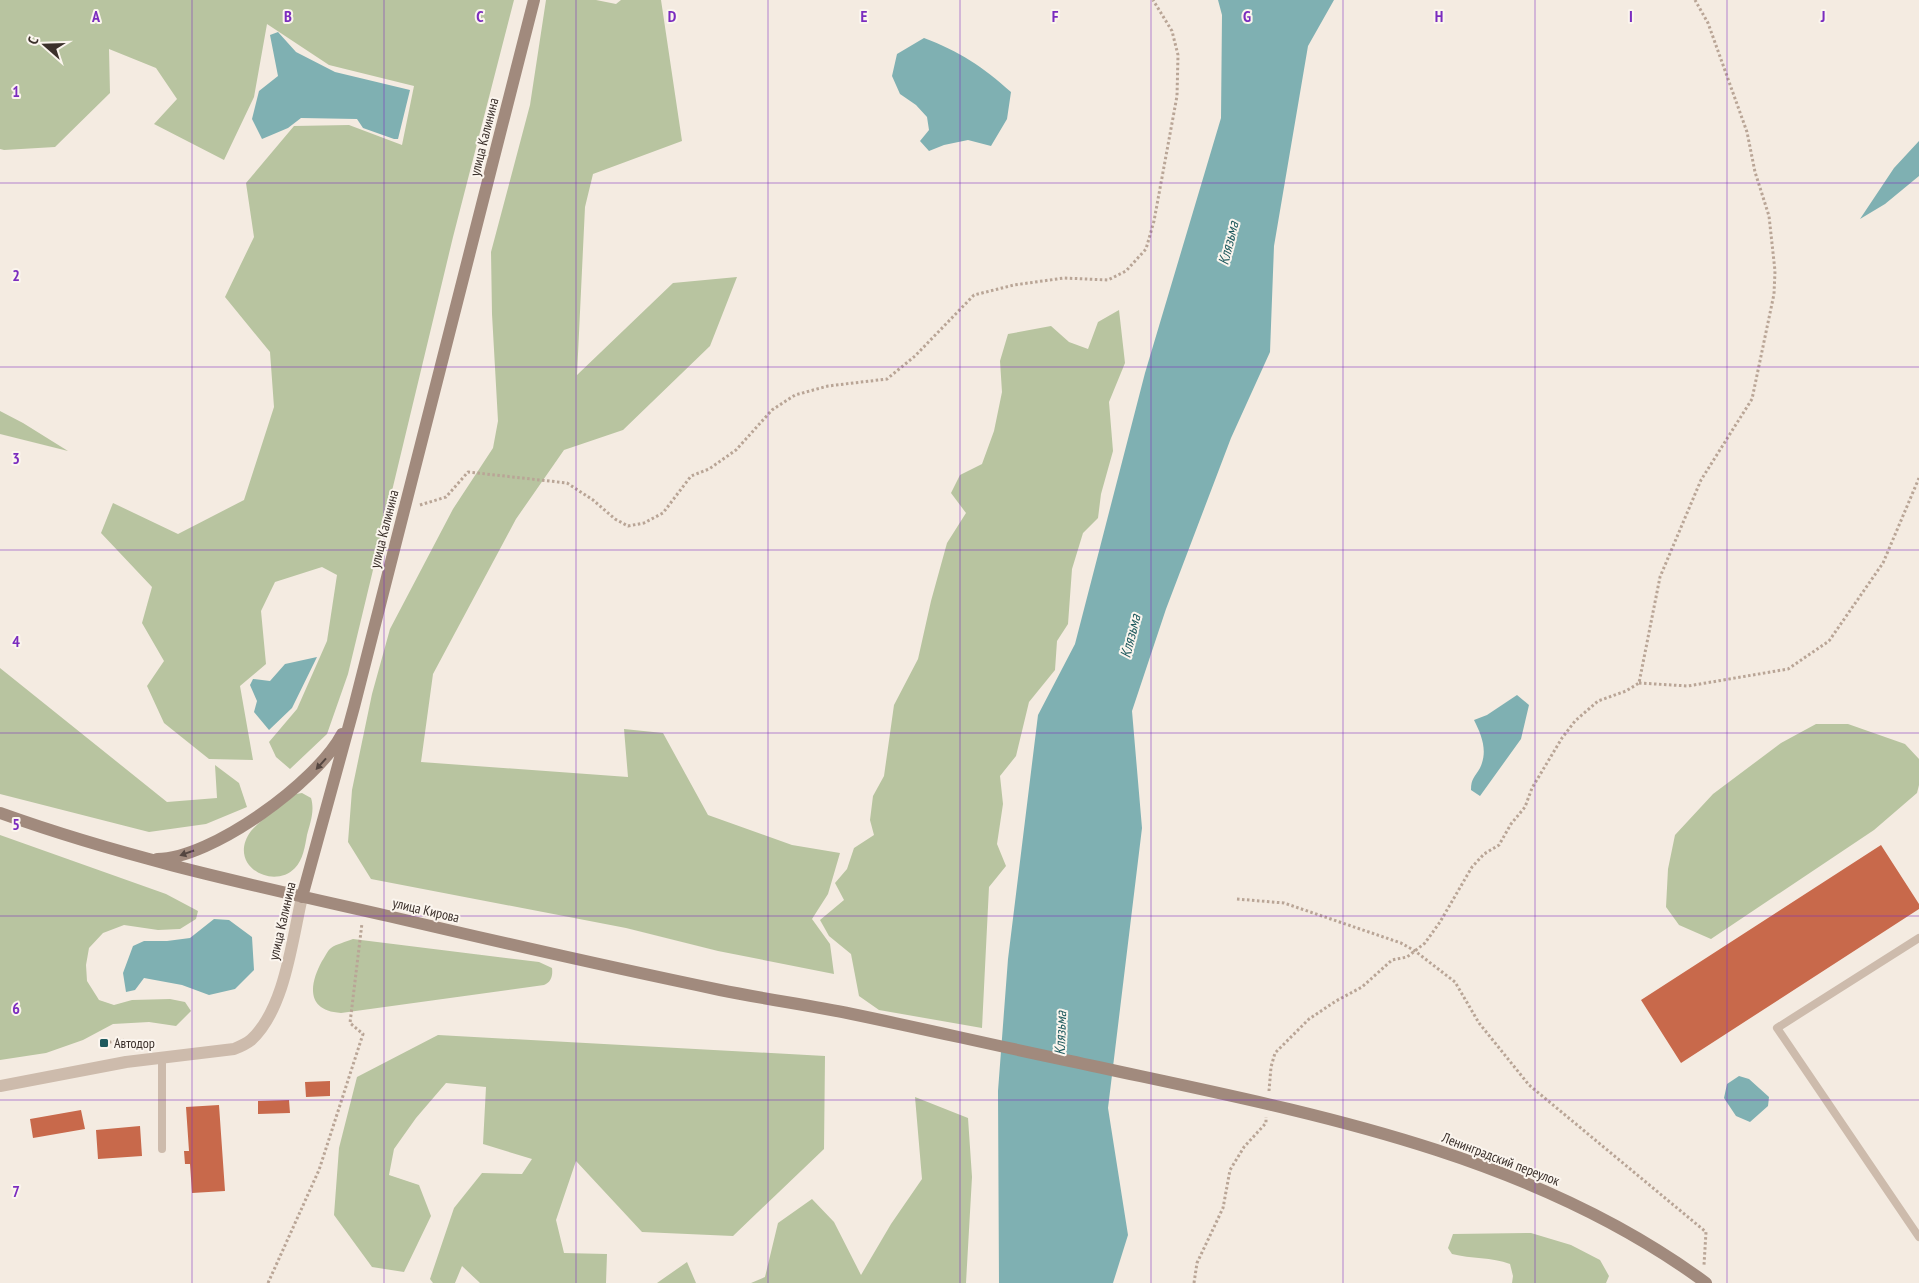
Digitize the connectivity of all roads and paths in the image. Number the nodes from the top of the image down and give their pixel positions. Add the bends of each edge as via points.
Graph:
1 (534, 0) edge
2 (1153, 0) edge
3 (1695, 0) edge
4 (1919, 478) edge
5 (406, 502) junction
6 (1639, 683) junction
7 (354, 707) junction
8 (0, 813) edge
9 (134, 856) junction
10 (302, 897) junction
11 (1236, 899) dead end
12 (364, 911) junction
13 (1919, 938) edge
14 (1415, 952) junction
15 (124, 1040) dead end
16 (104, 1043) dead end
17 (162, 1057) junction
18 (0, 1086) edge
19 (1268, 1104) junction
20 (162, 1149) dead end
21 (1919, 1237) edge
22 (1705, 1282) edge
23 (268, 1283) edge
24 (1194, 1283) edge

1 - 5 main road, улица Калинина
2 - 5 path via 1172,30 1178,55 1177,96 1146,249 1126,271 1108,280 1064,278 974,295 915,356 887,379 828,386 795,395 772,410 736,450 709,470 691,476 663,513 644,523 628,526 567,483 468,472 446,497 420,505
3 - 6 path via 1711,31 1747,132 1769,216 1774,294 1752,399 1702,480 1660,577
4 - 6 path via 1882,563 1829,641 1788,670 1688,686
5 - 7 main road, улица Калинина
6 - 14 path via 1626,692 1598,701 1575,721 1499,845 1472,867 1440,922 1425,944
7 -> 9 main road via 338,742 313,773 294,790 206,846 175,857 148,859
7 - 10 main road, улица Калинина
8 - 9 main road, улица Кирова
9 - 10 main road, улица Кирова
10 - 12 main road, улица Кирова
10 - 17 street, улица Калинина via 283,980 272,1009 250,1041 234,1049
11 - 14 path via 1284,904 1401,943
12 - 19 main road, улица Кирова via 724,991 850,1014
12 - 23 path via 350,1022 363,1034 319,1170
13 - 21 lane via 1777,1028
14 - 19 path via 1392,960 1362,987 1309,1019 1275,1053
14 - 22 path via 1455,982 1479,1023 1529,1085 1706,1232
15 - 16 path
17 - 18 street
17 - 20 lane
19 - 22 main road, Ленинградский переулок via 1408,1140 1539,1187 1622,1228
19 - 24 path via 1266,1123 1244,1147 1230,1170 1223,1208 1197,1263

